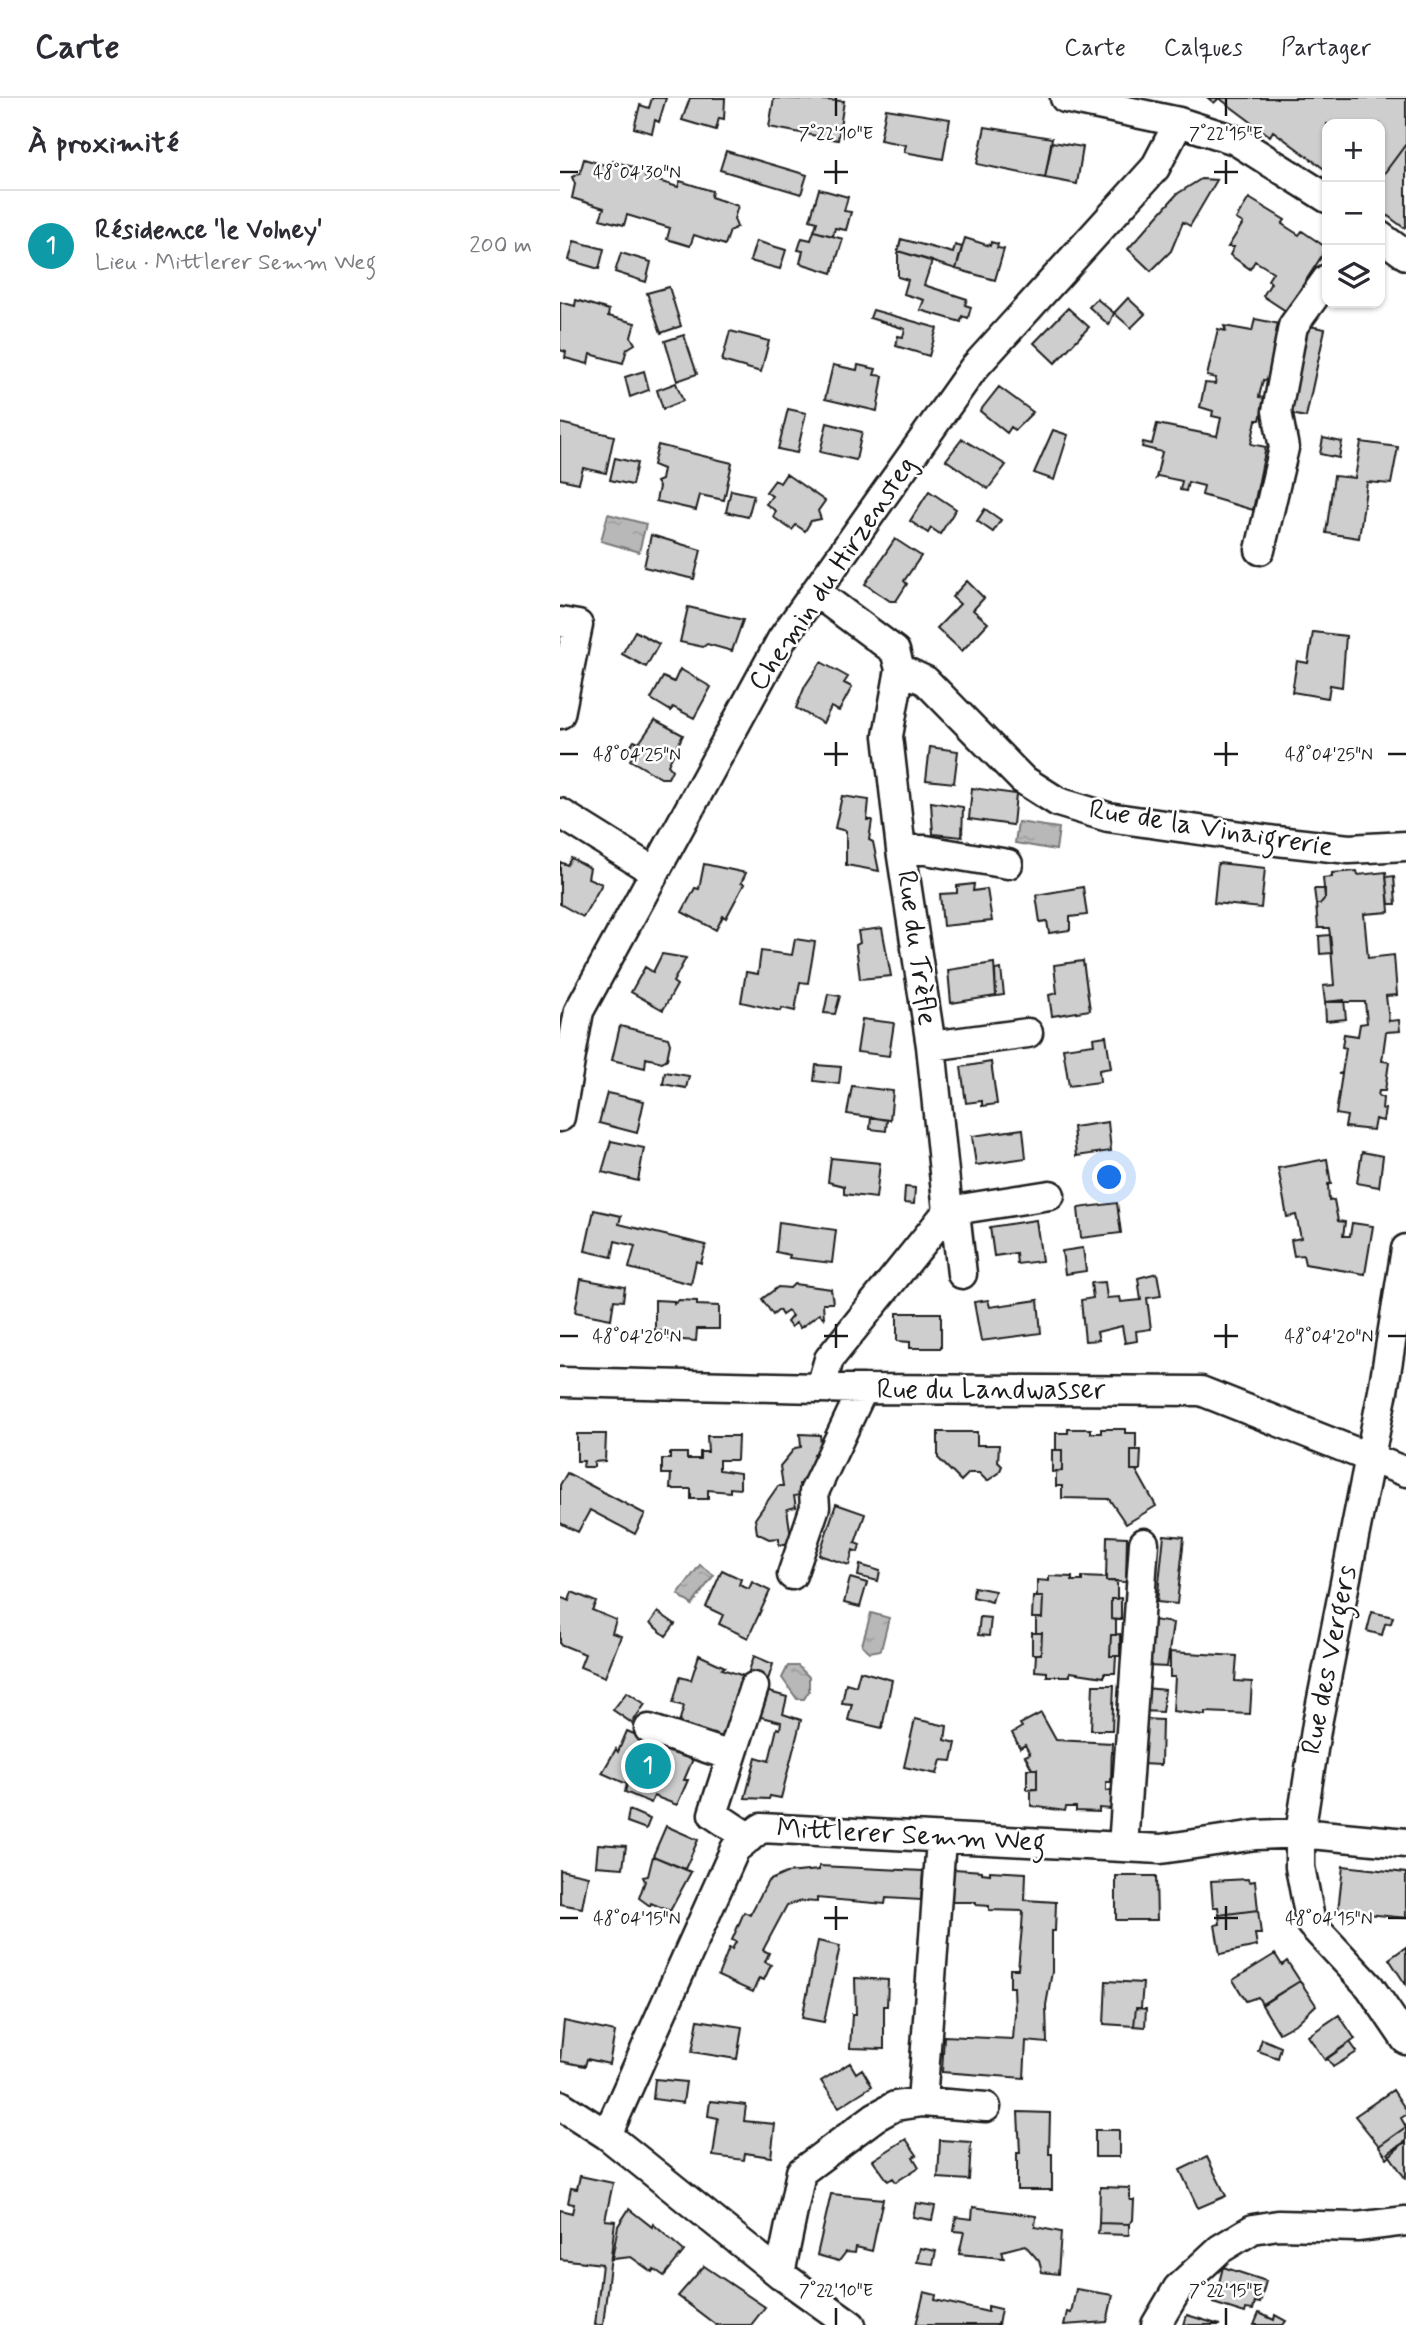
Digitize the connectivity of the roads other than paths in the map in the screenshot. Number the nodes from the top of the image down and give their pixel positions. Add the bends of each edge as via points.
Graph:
1 (1065, 98) edge
2 (1179, 122) junction
3 (1322, 195) edge
4 (1385, 240) edge
5 (1406, 256) edge
6 (1322, 286) edge
7 (1260, 550) dead end
8 (817, 593) junction
9 (560, 622) edge
10 (900, 669) junction
11 (560, 714) edge
12 (560, 813) edge
13 (1406, 846) edge
14 (901, 850) junction
15 (1007, 864) dead end
16 (653, 871) junction
17 (1028, 1033) dead end
18 (931, 1046) junction
19 (560, 1117) edge
20 (1050, 1195) dead end
21 (948, 1211) junction
22 (1406, 1249) edge
23 (962, 1274) dead end
24 (560, 1382) edge
25 (821, 1387) junction
26 (863, 1389) junction
27 (1369, 1457) junction
28 (1406, 1472) edge
29 (1144, 1543) dead end
30 (792, 1575) dead end
31 (754, 1687) dead end
32 (649, 1728) dead end
33 (731, 1756) junction
34 (1300, 1833) junction
35 (749, 1838) junction
36 (941, 1840) junction
37 (1406, 1843) edge
38 (1123, 1847) junction
39 (1406, 2040) edge
40 (922, 2102) junction
41 (560, 2105) edge
42 (986, 2107) dead end
43 (607, 2135) junction
44 (1406, 2221) edge
45 (780, 2274) junction
46 (851, 2325) edge
47 (1156, 2325) edge

1 - 2 street
2 - 3 street via 1235,140
2 - 8 street, Chemin du Hirzensteg via 1155,168 973,369
4 - 5 street
6 - 7 street via 1293,326 1277,411 1284,448
8 - 10 street via 895,651
8 - 16 street, Chemin du Hirzensteg via 782,639
9 - 11 street via 578,625
10 - 13 street, Rue de la Vinaigrerie via 926,681 1022,779 1058,802 1101,816 1349,849
10 - 14 street, Rue du Trèfle via 888,736
12 - 16 street
14 - 15 street, Rue du Trèfle
14 - 18 street, Rue du Trèfle
16 - 19 street, Chemin du Hirzensteg via 579,1011
17 - 18 street, Rue du Trèfle
18 - 21 street, Rue du Trèfle
20 - 21 street
21 - 23 street, Rue du Trèfle via 956,1221
21 - 25 street via 829,1359
22 - 27 street, Rue des Vergers
24 - 25 street, Rue du Landwasser
25 - 26 street, Rue du Landwasser
26 - 27 street, Rue du Landwasser via 1201,1391
26 - 30 street via 814,1492 815,1507
27 - 28 street, Rue du Landwasser
27 - 34 street, Rue des Vergers
29 - 38 street
31 - 33 street
32 - 33 street
33 - 35 street via 713,1814
34 - 37 street, Mittlerer Semm Weg
34 - 38 street, Mittlerer Semm Weg via 1167,1848
34 - 39 street, Rue des Vergers via 1300,1867 1311,1924 1370,1987
35 - 36 street, Mittlerer Semm Weg via 761,1828
35 - 43 street, Mittlerer Semm Weg via 736,1849
36 - 38 street, Mittlerer Semm Weg
36 - 40 street
40 - 42 street
40 - 45 street via 895,2106 875,2117 802,2172
41 - 43 street
43 - 45 street
44 - 47 street via 1253,2229 1220,2249 1178,2288
45 - 46 street

